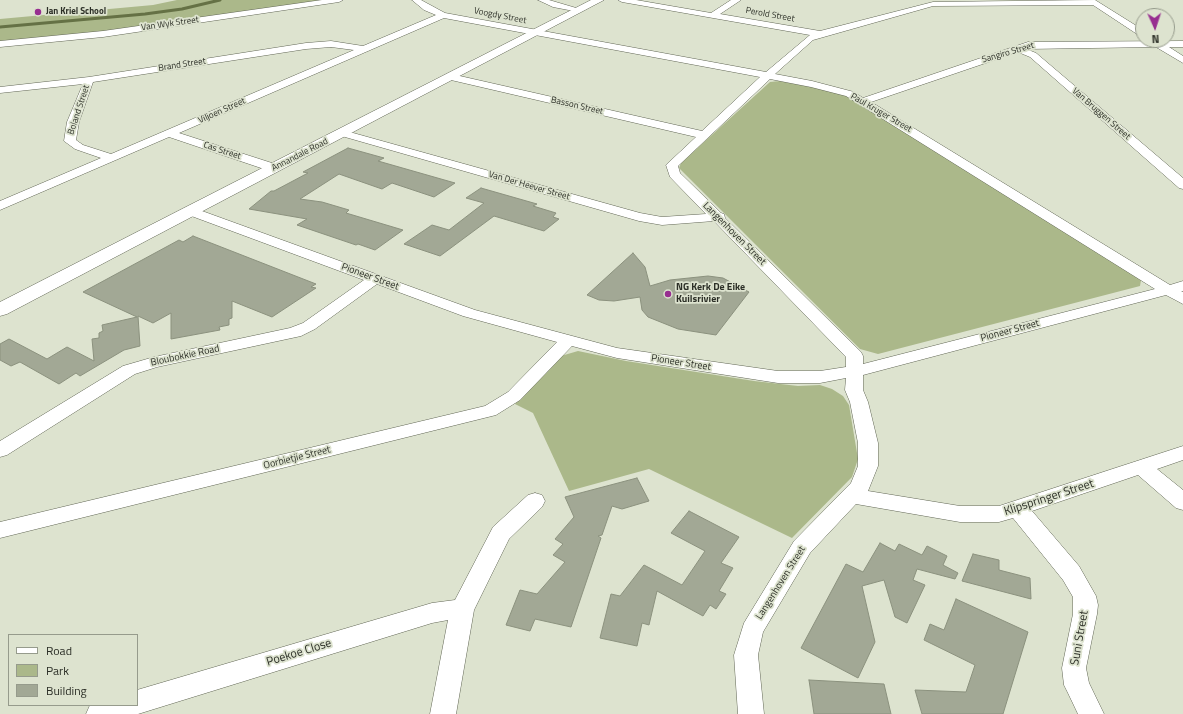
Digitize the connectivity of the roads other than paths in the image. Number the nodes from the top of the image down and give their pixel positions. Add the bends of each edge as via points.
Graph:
1 (339, 0) edge
2 (416, 0) edge
3 (542, 0) edge
4 (599, 0) edge
5 (622, 0) edge
6 (737, 0) edge
7 (1092, 2) edge
8 (579, 10) junction
9 (443, 15) junction
10 (712, 15) junction
11 (1135, 29) edge
12 (537, 32) junction
13 (820, 34) junction
14 (1135, 42) edge
15 (0, 44) edge
16 (1017, 48) junction
17 (1164, 48) edge
18 (364, 49) junction
19 (1183, 60) edge
20 (768, 76) junction
21 (451, 77) junction
22 (89, 80) junction
23 (0, 90) edge
24 (864, 101) junction
25 (342, 133) junction
26 (170, 134) junction
27 (703, 135) junction
28 (113, 158) junction
29 (274, 168) junction
30 (1183, 184) edge
31 (0, 206) edge
32 (190, 211) junction
33 (719, 217) junction
34 (375, 279) junction
35 (1183, 286) edge
36 (1168, 290) junction
37 (1183, 299) edge
38 (0, 310) edge
39 (568, 340) junction
40 (854, 372) junction
41 (0, 450) edge
42 (1183, 453) edge
43 (1142, 467) junction
44 (853, 496) junction
45 (536, 501) dead end
46 (1183, 502) edge
47 (1018, 509) junction
48 (0, 530) edge
49 (462, 610) junction
50 (138, 702) edge
51 (126, 706) edge
52 (99, 714) edge
53 (443, 714) edge
54 (750, 714) edge
55 (1091, 714) edge

1 - 15 street, Van Wyk Street via 103,34
2 - 9 street, Voogdy Street
3 - 8 street via 553,6
4 - 8 street, Annandale Road
5 - 10 street, Perold Street
6 - 10 street
7 - 11 street
7 - 13 street, Langenhoven Street via 933,4
8 - 12 street, Annandale Road
9 - 12 street, Voogdy Street
9 - 18 street, Viljoen Street
10 - 13 street, Perold Street
12 - 20 street, Paul Kruger Street
12 - 21 street, Annandale Road
13 - 20 street, Langenhoven Street via 810,38
14 - 16 street, Sangiro Street via 1036,44
16 - 24 street, Sangiro Street
16 - 30 street, Van Bruggen Street via 1032,55
17 - 19 street
18 - 22 street, Brand Street via 331,44 306,46
18 - 26 street, Viljoen Street
20 - 24 street, Paul Kruger Street via 837,90
20 - 27 street, Langenhoven Street
21 - 25 street, Annandale Road
21 - 27 street, Basson Street
22 - 23 street, Brand Street
22 - 28 street, Boland Street via 73,122 70,141 79,147
24 - 36 street, Paul Kruger Street
25 - 29 street, Annandale Road
25 - 33 street, Van Der Heever Street via 645,219 674,221
26 - 28 street, Viljoen Street
26 - 29 street, Cas Street
27 - 33 street, Langenhoven Street via 673,162 671,168 674,174
28 - 31 street, Viljoen Street
29 - 32 street, Annandale Road
32 - 34 street, Pioneer Street
32 - 38 street, Annandale Road
33 - 40 street, Langenhoven Street via 855,356
34 - 39 street, Pioneer Street via 455,309
34 - 41 street, Bloubokkie Road via 309,326 295,332 154,362 130,370
35 - 36 street, Pioneer Street
36 - 37 street, Paul Kruger Street
36 - 40 street, Pioneer Street
39 - 40 street, Pioneer Street via 617,353 749,374 800,378
39 - 48 street, Oorbietjie Street via 514,396 490,411
40 - 44 street, Langenhoven Street via 854,390 859,402 869,455 865,478
42 - 43 street, Klipspringer Street
43 - 46 street
43 - 47 street, Klipspringer Street
44 - 47 street, Klipspringer Street via 972,515 999,514
44 - 54 street, Langenhoven Street via 794,558 752,630 746,655
45 - 49 street via 500,534
47 - 55 street, Suni Street via 1071,573 1084,596 1085,614 1074,668 1077,685
49 - 50 street, Poekoe Close via 432,613
49 - 53 street
51 - 52 street

